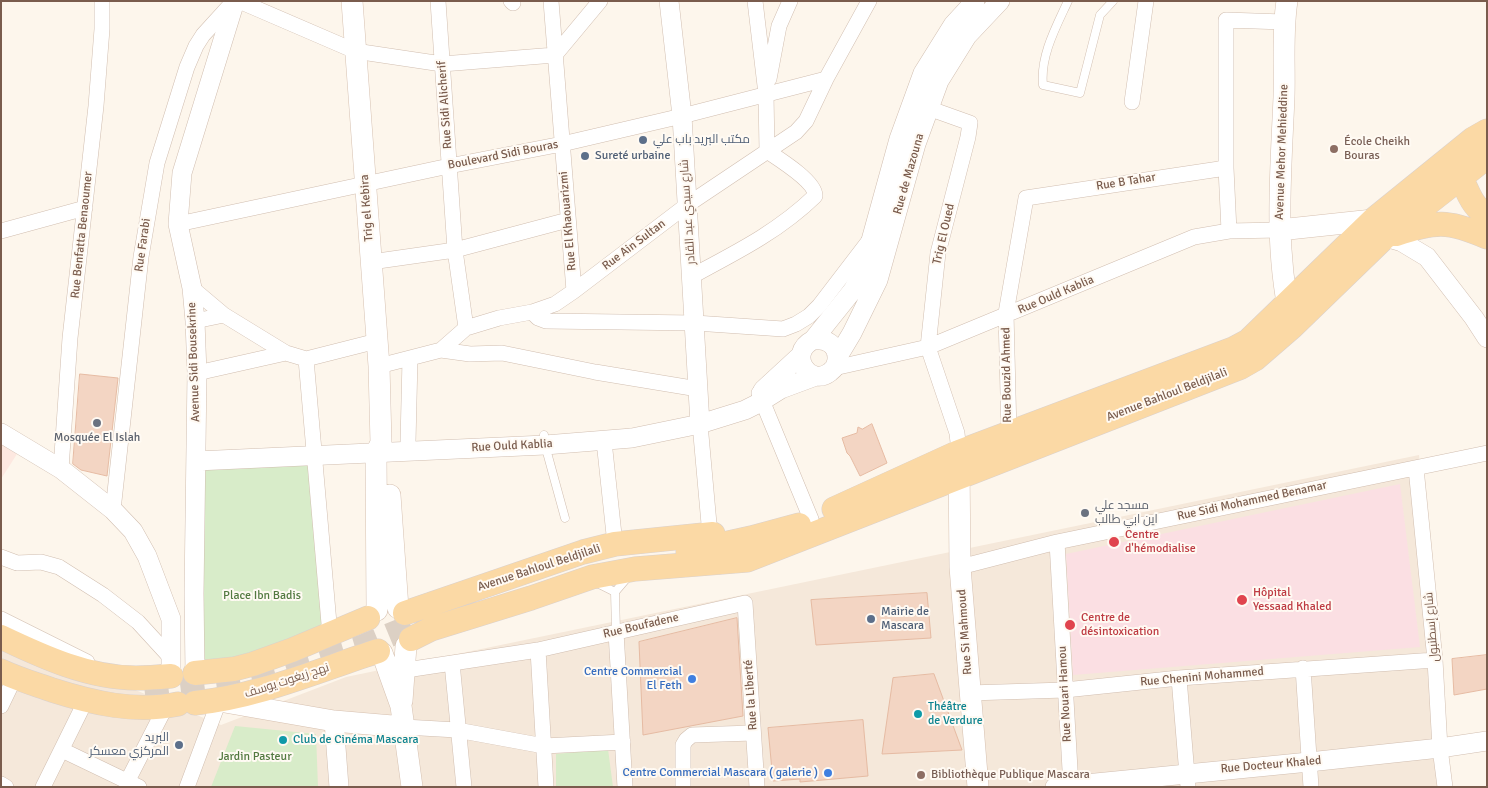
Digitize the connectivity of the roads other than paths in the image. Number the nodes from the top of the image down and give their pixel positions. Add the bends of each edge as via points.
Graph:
1 (102, 1) edge
2 (235, 1) edge
3 (239, 1) edge
4 (352, 1) edge
5 (438, 1) edge
6 (551, 1) edge
7 (600, 1) edge
8 (669, 1) edge
9 (755, 1) edge
10 (790, 1) edge
11 (863, 1) edge
12 (869, 1) edge
13 (975, 1) edge
14 (1000, 1) edge
15 (1068, 1) edge
16 (1113, 1) edge
17 (1146, 1) edge
18 (1285, 11) edge
19 (858, 21) junction
20 (203, 35) junction
21 (222, 39) junction
22 (355, 51) junction
23 (555, 54) junction
24 (442, 64) junction
25 (826, 78) junction
26 (766, 94) junction
27 (1132, 102) dead end
28 (928, 108) junction
29 (682, 116) junction
30 (1487, 131) edge
31 (562, 144) junction
32 (767, 151) junction
33 (1487, 157) edge
34 (449, 166) junction
35 (1226, 168) junction
36 (1451, 170) junction
37 (365, 185) junction
38 (1026, 198) joint
39 (687, 205) junction
40 (85, 208) junction
41 (1487, 215) edge
42 (568, 220) junction
43 (178, 224) junction
44 (1379, 229) junction
45 (1279, 230) junction
46 (1, 231) edge
47 (1229, 231) junction
48 (872, 236) junction
49 (1487, 237) edge
50 (455, 250) junction
51 (371, 262) junction
52 (692, 276) junction
53 (192, 288) junction
54 (574, 291) junction
55 (1286, 302) junction
56 (532, 312) junction
57 (224, 315) junction
58 (1006, 316) junction
59 (195, 321) junction
60 (695, 323) junction
61 (1292, 327) junction
62 (466, 328) junction
63 (1487, 338) edge
64 (813, 340) junction
65 (378, 341) junction
66 (928, 347) junction
67 (441, 350) junction
68 (286, 353) junction
69 (801, 355) junction
70 (306, 359) junction
71 (410, 359) junction
72 (836, 363) junction
73 (380, 366) junction
74 (196, 373) junction
75 (816, 376) junction
76 (698, 389) junction
77 (761, 397) junction
78 (700, 419) junction
79 (1, 433) edge
80 (1009, 434) junction
81 (544, 440) junction
82 (604, 441) junction
83 (408, 442) junction
84 (315, 450) junction
85 (381, 450) junction
86 (959, 452) junction
87 (1487, 453) edge
88 (196, 455) junction
89 (1416, 468) junction
90 (61, 469) junction
91 (958, 476) junction
92 (114, 510) junction
93 (564, 518) dead end
94 (800, 529) junction
95 (710, 534) junction
96 (1057, 542) junction
97 (615, 544) junction
98 (1, 557) edge
99 (960, 567) junction
100 (635, 569) junction
101 (588, 578) junction
102 (615, 592) junction
103 (194, 593) junction
104 (745, 603) joint
105 (399, 613) junction
106 (1, 619) edge
107 (171, 619) junction
108 (616, 632) junction
109 (330, 635) junction
110 (1, 637) edge
111 (408, 642) junction
112 (195, 645) junction
113 (538, 650) junction
114 (380, 652) junction
115 (1, 654) edge
116 (1435, 660) junction
117 (452, 663) junction
118 (171, 667) junction
119 (1304, 668) junction
120 (406, 670) junction
121 (195, 673) junction
122 (8, 674) edge
123 (113, 676) junction
124 (1180, 678) junction
125 (1065, 690) junction
126 (969, 693) junction
127 (145, 694) tunnel mouth
128 (86, 700) junction
129 (218, 701) junction
130 (180, 705) junction
131 (1, 706) edge
132 (401, 706) junction
133 (334, 722) junction
134 (404, 727) junction
135 (458, 730) junction
136 (754, 733) junction
137 (1487, 741) edge
138 (624, 742) junction
139 (544, 746) junction
140 (1440, 748) junction
141 (62, 750) junction
142 (1309, 762) junction
143 (1188, 780) edge
144 (1, 784) edge
145 (133, 784) edge
146 (1065, 786) edge
147 (6, 787) edge
148 (43, 787) edge
149 (187, 787) edge
150 (339, 787) edge
151 (412, 787) edge
152 (464, 787) edge
153 (546, 787) edge
154 (625, 787) edge
155 (683, 787) edge
156 (757, 787) edge
157 (978, 787) edge
158 (1311, 787) edge
159 (1444, 787) edge

1 - 40 street, Rue Benfatta Benaoumer
2 - 20 street, Rue Farabi
2 - 21 street, Avenue Sidi Bousekrine
3 - 22 street
4 - 22 main road, Trig el Kebira
5 - 24 street, Rue Sidi Alicherif
6 - 23 street, Rue El Khaouarizmi
7 - 23 street
8 - 29 street, شارع سيدي عبد القادر
9 - 26 street
10 - 26 street via 779,26
11 - 19 street
12 - 19 street, Rue Ain Sultan
13 - 48 street, Rue de Mazouna via 953,25 923,73 899,139
14 - 28 street, Rue de Mazouna via 967,36 938,81
15 - 16 lane via 1049,42 1043,85 1080,93 1100,16
17 - 27 street
18 - 35 street via 1226,20
18 - 45 main road, Avenue Mehor Mehieddine
19 - 25 street, Rue Ain Sultan
20 - 21 street
20 - 92 street, Rue Farabi via 187,67 157,163 141,257
21 - 43 street, Avenue Sidi Bousekrine via 182,173
22 - 24 street
22 - 37 main road, Trig el Kebira
23 - 24 street
23 - 31 street, Rue El Khaouarizmi
24 - 34 street, Rue Sidi Alicherif
25 - 26 street, Boulevard Sidi Bouras
25 - 32 street, Rue Ain Sultan via 806,121 796,132
26 - 29 street, Boulevard Sidi Bouras
26 - 32 street
28 - 66 street, Trig El Oued via 970,123 938,253
28 - 72 street, Rue de Mazouna via 878,280
29 - 31 street, Boulevard Sidi Bouras
29 - 39 street, شارع سيدي عبد القادر
30 - 36 main road, Avenue Bahloul Beldjilali via 1473,139
31 - 34 street, Boulevard Sidi Bouras
31 - 42 street, Rue El Khaouarizmi
32 - 39 street, Rue Ain Sultan
32 - 52 street via 810,183 816,191 815,196 758,241
33 - 36 main road, Avenue Bahloul Beldjilali
34 - 37 street, Boulevard Sidi Bouras
34 - 50 street, Rue Sidi Alicherif
35 - 38 street, Rue B Tahar
35 - 47 street
36 - 41 main road via 1476,207
36 - 44 main road, Avenue Bahloul Beldjilali
37 - 43 street, Boulevard Sidi Bouras
37 - 51 main road, Trig el Kebira
38 - 58 street, Rue Bouzid Ahmed
39 - 52 street, شارع سيدي عبد القادر
39 - 54 street, Rue Ain Sultan
40 - 46 street
40 - 90 street, Rue Benfatta Benaoumer via 70,338
42 - 50 street
42 - 54 street, Rue El Khaouarizmi
43 - 53 street, Avenue Sidi Bousekrine
44 - 45 main road
44 - 49 main road via 1439,223 1452,224
44 - 55 main road, Avenue Bahloul Beldjilali
44 - 61 main road, Avenue Bahloul Beldjilali
44 - 63 street via 1427,257
45 - 47 street, Rue Ould Kablia
45 - 55 main road, Avenue Mehor Mehieddine
47 - 58 street, Rue Ould Kablia via 1194,237
48 - 60 street via 819,306 796,324 783,329
48 - 64 street, Rue de Mazouna via 862,273 853,290
50 - 51 street
50 - 62 street, Rue Sidi Alicherif
51 - 65 main road, Trig el Kebira
52 - 60 street, شارع سيدي عبد القادر
53 - 57 street
53 - 59 street, Avenue Sidi Bousekrine
54 - 56 street, Rue Ain Sultan via 554,304
55 - 61 main road, Avenue Mehor Mehieddine
55 - 80 main road, Avenue Bahloul Beldjilali via 1248,341 1233,349
56 - 60 street via 546,321
56 - 62 street, Rue Ain Sultan
57 - 59 street
57 - 68 street
58 - 66 street, Rue Ould Kablia
58 - 80 street, Rue Bouzid Ahmed
59 - 74 street, Avenue Sidi Bousekrine
60 - 76 street, شارع سيدي عبد القادر
61 - 91 main road, Avenue Bahloul Beldjilali via 1255,359 1241,366
62 - 67 street, Rue Ain Sultan
64 - 69 street
64 - 72 street via 825,340 834,347
65 - 70 street
65 - 73 main road, Trig el Kebira
66 - 72 street, Rue Ould Kablia via 864,363
66 - 86 street via 957,433
67 - 71 street, Rue Ain Sultan
67 - 76 street via 470,354 502,353
68 - 70 street
68 - 74 street
69 - 75 street via 804,368
69 - 77 street, Rue Ould Kablia
70 - 84 street
71 - 73 street, Rue Ain Sultan
71 - 83 street
72 - 75 street via 826,375
73 - 85 main road, Trig el Kebira
74 - 88 street, Avenue Sidi Bousekrine
75 - 77 street, Rue Ould Kablia
76 - 78 street, شارع سيدي عبد القادر
77 - 78 street, Rue Ould Kablia via 746,399
77 - 94 street
78 - 81 street, Rue Ould Kablia
78 - 82 street, Rue Ould Kablia via 632,438
78 - 95 street
79 - 90 street
80 - 86 main road, Avenue Bahloul Beldjilali
81 - 82 street, Rue Ould Kablia
81 - 83 street, Rue Ould Kablia
81 - 85 street, Rue Ould Kablia
81 - 93 lane
82 - 97 street
83 - 85 street, Rue Ould Kablia
84 - 85 street, Rue Ould Kablia
84 - 88 street, Rue Ould Kablia
84 - 109 street
85 - 105 main road
85 - 105 main road
86 - 91 main road, Rue Si Mahmoud
86 - 94 main road, Avenue Bahloul Beldjilali
87 - 89 street, Rue Sidi Mohammed Benamar
88 - 103 street, Avenue Sidi Bousekrine
89 - 96 street, Rue Sidi Mohammed Benamar
89 - 116 street, شارع إسطنبول
90 - 92 street
91 - 94 main road, Avenue Bahloul Beldjilali
91 - 99 main road, Rue Si Mahmoud
92 - 107 street via 133,531 147,556
94 - 95 main road, Avenue Bahloul Beldjilali
94 - 100 main road, Avenue Bahloul Beldjilali via 747,560
94 - 105 main road, Avenue Bahloul Beldjilali via 680,554 603,560
95 - 97 main road, Avenue Bahloul Beldjilali
96 - 99 street, Rue Sidi Mohammed Benamar
96 - 125 street, Rue Nouari Hamou
97 - 105 main road, Avenue Bahloul Beldjilali
98 - 118 street via 16,563 41,562 59,566 103,594 138,622
99 - 126 main road, Rue Si Mahmoud
100 - 101 main road, Avenue Bahloul Beldjilali
100 - 102 lane
101 - 102 lane
101 - 111 main road, Avenue Bahloul Beldjilali via 431,629
102 - 108 lane
103 - 107 street via 183,612
103 - 112 street, Avenue Sidi Bousekrine
104 - 108 street, Rue Boufadene
104 - 136 street, Rue la Liberté
105 - 109 main road
105 - 111 main road via 412,625
105 - 114 main road via 366,625 367,640
106 - 123 street
107 - 112 street
107 - 118 street
108 - 113 street, Rue Boufadene
108 - 138 street
109 - 121 main road via 253,664
110 - 123 main road via 45,658
111 - 114 main road via 395,653
111 - 120 main road
112 - 121 street, Avenue Sidi Bousekrine
113 - 117 street, Rue Boufadene
113 - 139 street
114 - 129 main road, نهج زيغوت يوسف via 250,694
114 - 132 main road
115 - 127 main road via 67,678
116 - 119 street, Rue Chenini Mohammed
116 - 140 street, شارع إسطنبول
117 - 120 street, Rue Boufadene
117 - 135 street
118 - 121 main road via 175,672
118 - 123 main road via 135,678
118 - 130 main road via 167,691 169,697
119 - 124 street, Rue Chenini Mohammed
119 - 142 street
120 - 132 main road
121 - 130 main road via 203,688 199,699
122 - 128 main road, نهج زيغوت يوسف
122 - 131 street
124 - 125 street, Rue Chenini Mohammed
124 - 143 street
125 - 126 street, Rue Chenini Mohammed
125 - 146 street, Rue Nouari Hamou
126 - 157 main road, Rue Si Mahmoud
128 - 130 main road, نهج زيغوت يوسف via 136,707
128 - 141 street
129 - 130 main road, نهج زيغوت يوسف
129 - 133 main road
129 - 149 street
130 - 145 street
132 - 134 main road
133 - 134 main road
133 - 150 street
134 - 135 street
134 - 151 main road
135 - 139 street
135 - 152 street
136 - 155 street via 692,735 683,745
136 - 156 street, Rue la Liberté
137 - 140 street, Rue Docteur Khaled
138 - 139 street
138 - 154 street
139 - 153 street
140 - 142 street, Rue Docteur Khaled
140 - 159 street, شارع إسطنبول
141 - 145 street
141 - 148 street
142 - 143 street, Rue Docteur Khaled
142 - 158 street
143 - 146 street, Rue Docteur Khaled
144 - 147 street

